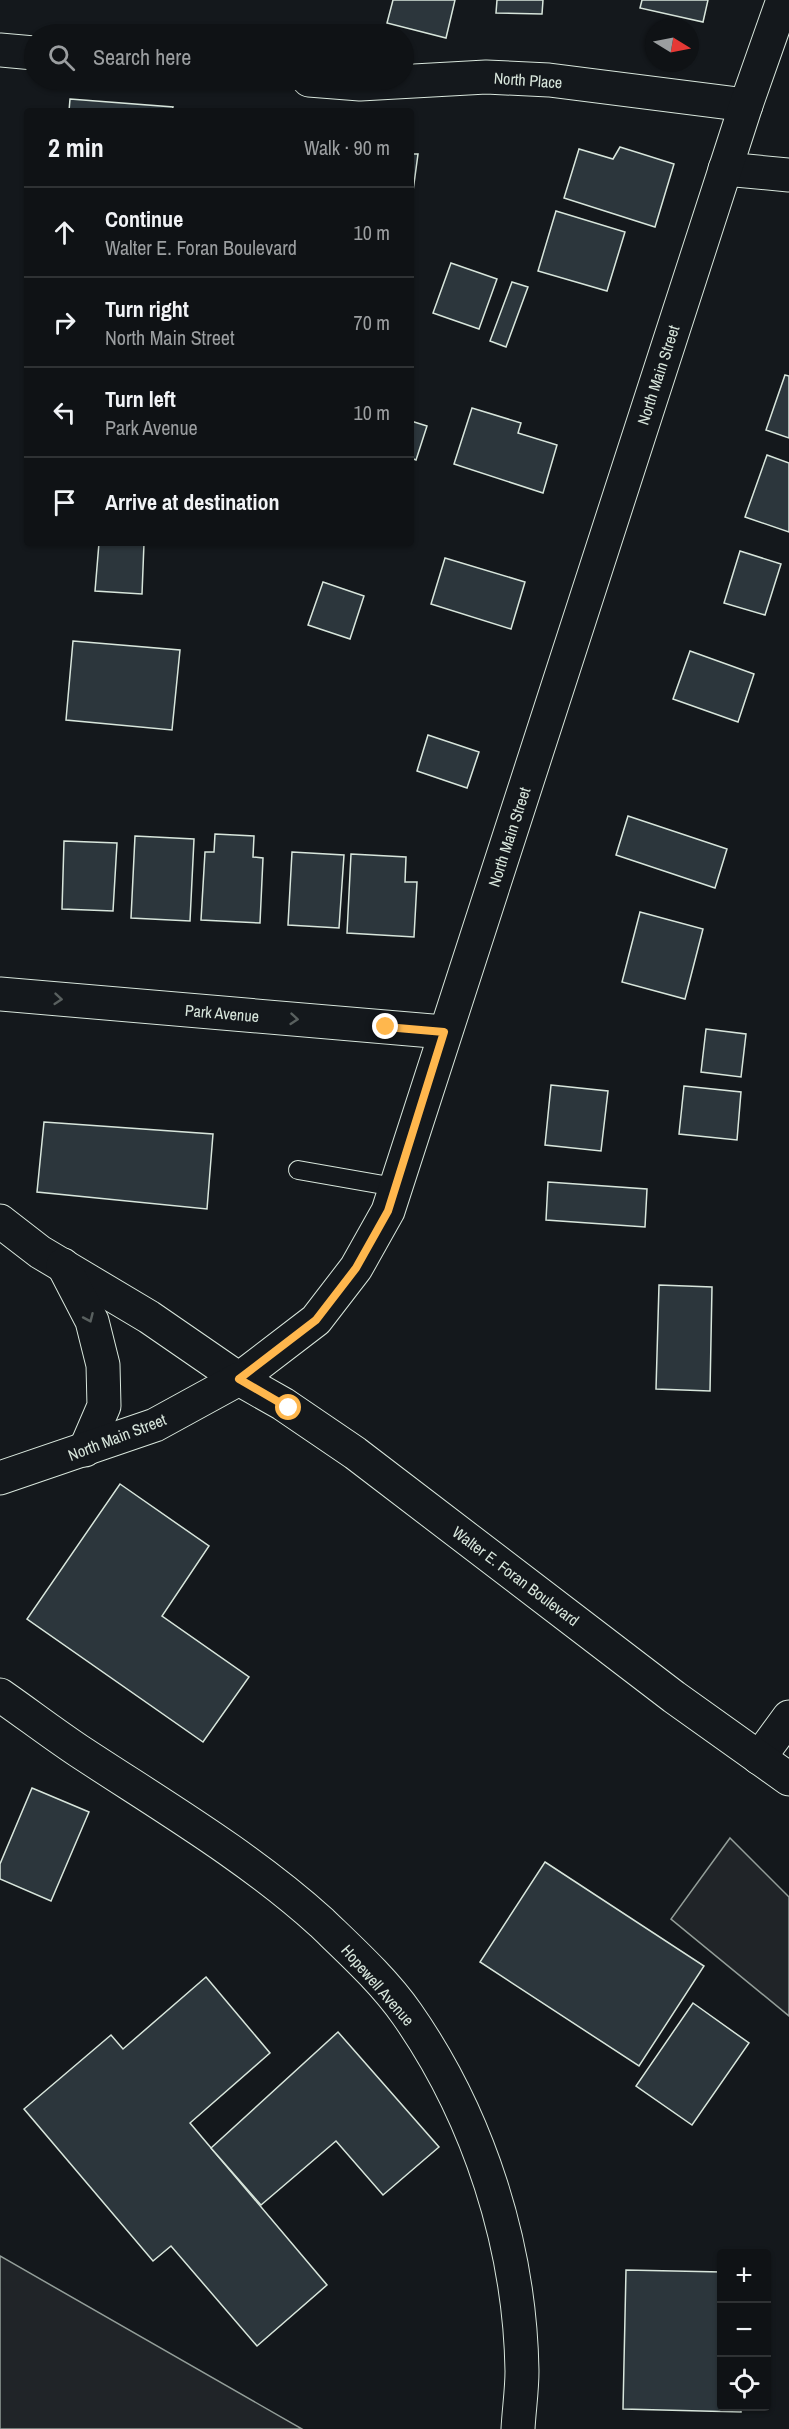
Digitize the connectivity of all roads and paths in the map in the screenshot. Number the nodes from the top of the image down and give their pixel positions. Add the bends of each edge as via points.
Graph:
1 (783, 0) edge
2 (0, 50) edge
3 (24, 53) edge
4 (414, 81) edge
5 (746, 105) junction
6 (725, 169) junction
7 (789, 176) edge
8 (0, 994) edge
9 (444, 1032) junction
10 (298, 1170) dead end
11 (395, 1187) junction
12 (0, 1221) edge
13 (63, 1265) junction
14 (239, 1379) junction
15 (85, 1450) junction
16 (0, 1478) edge
17 (0, 1695) edge
18 (789, 1717) edge
19 (759, 1758) junction
20 (789, 1779) edge
21 (518, 2429) edge

1 - 5 street, North Main Street
2 - 3 street
4 - 5 street, North Place via 497,77 549,80
5 - 6 street, North Main Street
6 - 7 street
6 - 9 street, North Main Street
8 -> 9 street, Park Avenue
9 - 11 street, North Main Street
10 - 11 lane
11 - 14 street, North Main Street via 388,1211 356,1268 316,1320
12 - 13 street
13 - 14 street via 149,1317
13 -> 15 street via 92,1322 103,1365 105,1406
14 - 15 street, North Main Street via 154,1425
14 - 19 street, Walter E. Foran Boulevard via 284,1404 355,1453
15 - 16 street, North Main Street
17 - 21 street, Hopewell Avenue via 274,1884 322,1923 406,2013 469,2123 508,2248 522,2372
18 - 19 street
19 - 20 street, Walter E. Foran Boulevard

